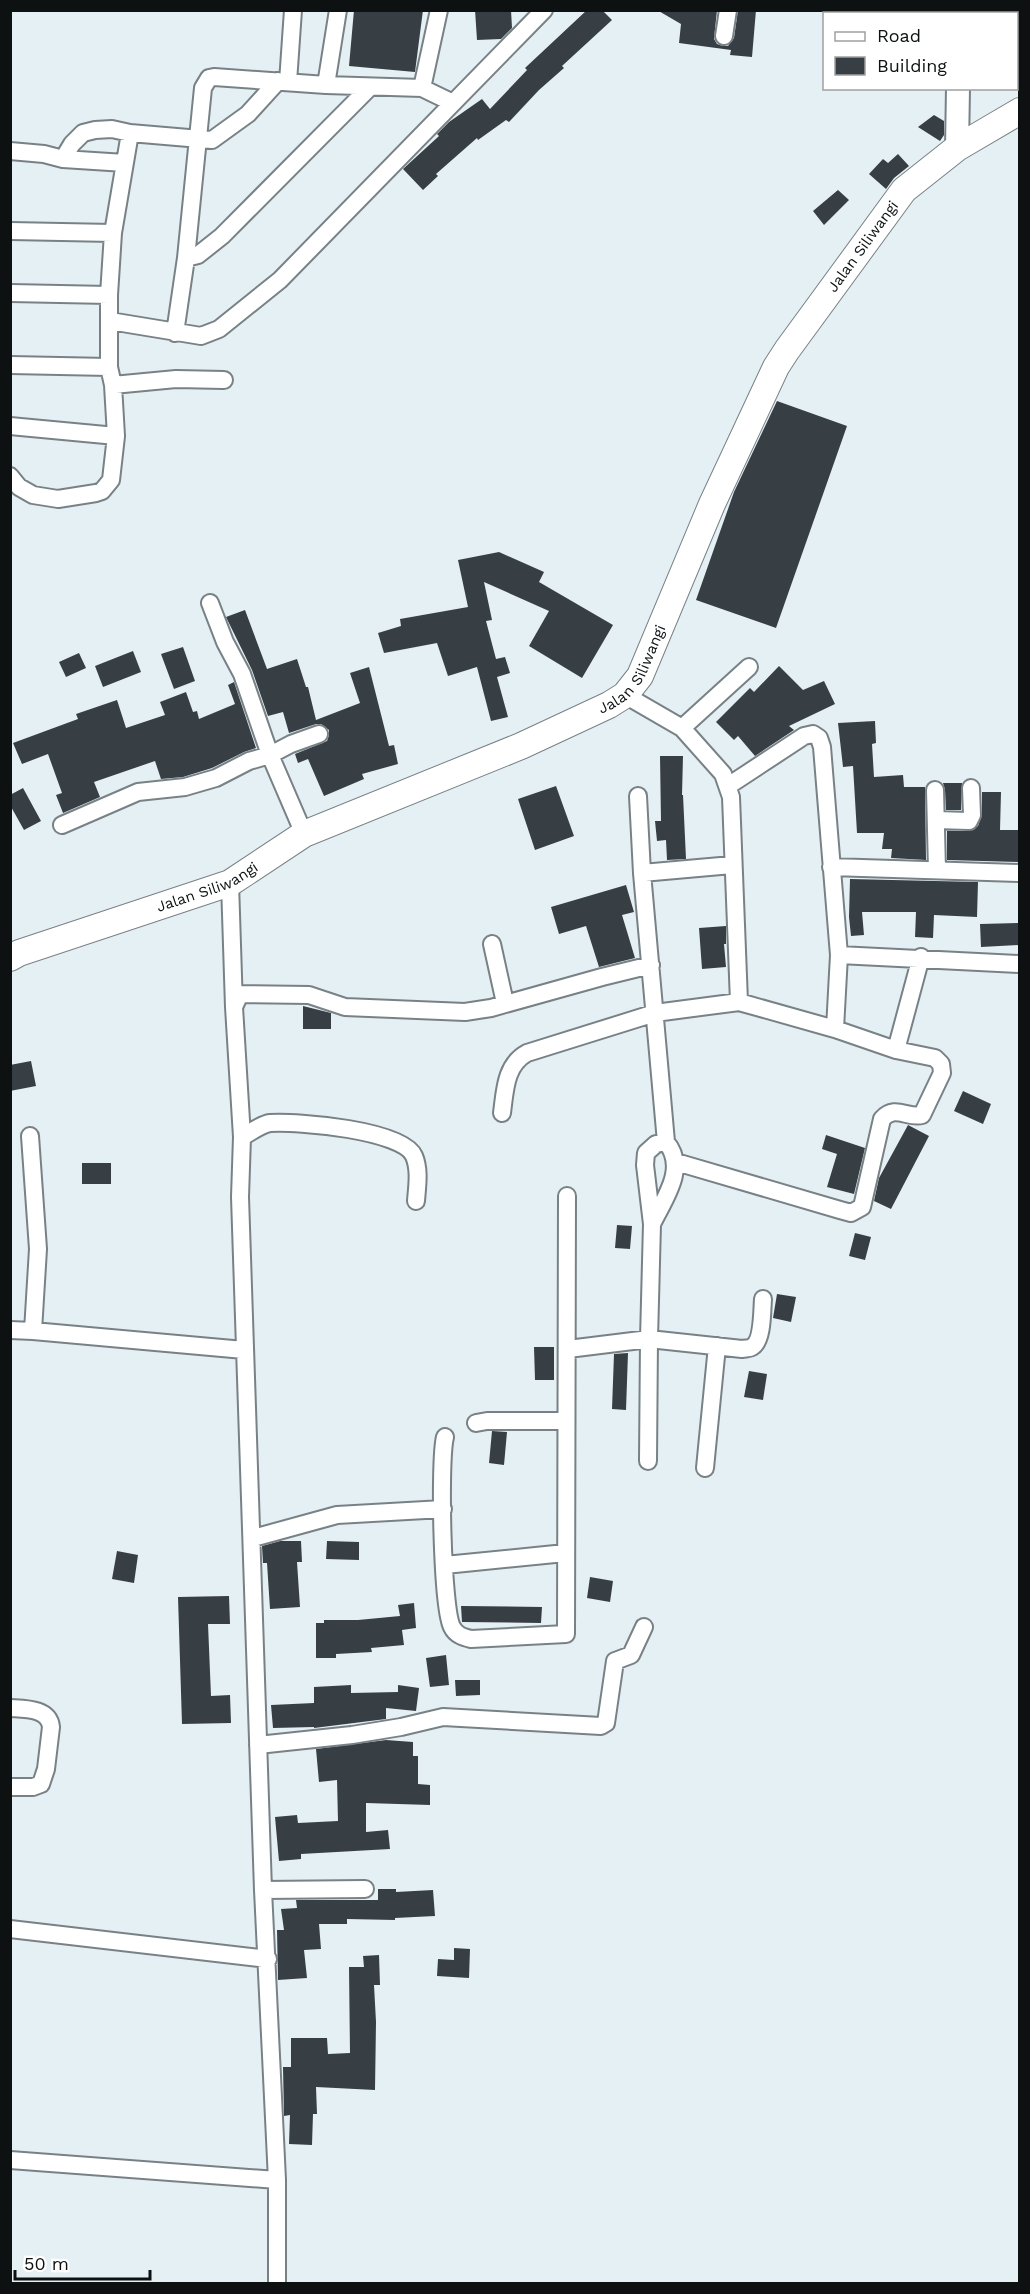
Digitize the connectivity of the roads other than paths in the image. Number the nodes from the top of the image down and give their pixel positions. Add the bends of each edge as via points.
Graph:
1 (293, 10) edge
2 (338, 10) edge
3 (439, 10) edge
4 (544, 10) edge
5 (728, 10) edge
6 (724, 36) dead end
7 (283, 82) junction
8 (326, 85) junction
9 (370, 87) junction
10 (422, 88) junction
11 (958, 90) edge
12 (453, 103) junction
13 (1020, 111) edge
14 (130, 133) junction
15 (200, 138) junction
16 (957, 148) junction
17 (10, 151) edge
18 (63, 159) junction
19 (124, 163) junction
20 (10, 231) edge
21 (113, 233) junction
22 (186, 258) junction
23 (10, 293) edge
24 (109, 295) junction
25 (110, 321) junction
26 (175, 333) junction
27 (10, 365) edge
28 (109, 367) junction
29 (224, 380) dead end
30 (113, 385) junction
31 (10, 426) edge
32 (116, 436) junction
33 (10, 476) edge
34 (210, 603) dead end
35 (750, 667) dead end
36 (625, 695) junction
37 (682, 728) junction
38 (319, 734) dead end
39 (270, 756) junction
40 (728, 786) junction
41 (971, 788) dead end
42 (935, 790) dead end
43 (638, 796) dead end
44 (936, 820) junction
45 (62, 825) dead end
46 (304, 834) junction
47 (732, 865) junction
48 (831, 867) junction
49 (937, 870) junction
50 (642, 873) junction
51 (1020, 873) edge
52 (230, 883) junction
53 (492, 944) dead end
54 (839, 955) junction
55 (921, 957) junction
56 (10, 958) edge
57 (1020, 964) edge
58 (651, 965) junction
59 (739, 1002) junction
60 (505, 1003) junction
61 (234, 1007) junction
62 (655, 1013) junction
63 (835, 1029) junction
64 (896, 1050) junction
65 (502, 1113) dead end
66 (30, 1136) dead end
67 (242, 1137) junction
68 (666, 1142) junction
69 (676, 1161) junction
70 (567, 1196) dead end
71 (416, 1202) dead end
72 (652, 1224) junction
73 (763, 1299) dead end
74 (10, 1330) edge
75 (33, 1331) junction
76 (649, 1339) junction
77 (717, 1346) junction
78 (568, 1349) junction
79 (244, 1350) junction
80 (565, 1421) junction
81 (476, 1423) dead end
82 (445, 1437) dead end
83 (648, 1461) dead end
84 (705, 1468) dead end
85 (443, 1509) junction
86 (253, 1538) junction
87 (565, 1553) junction
88 (445, 1565) junction
89 (644, 1627) dead end
90 (10, 1708) edge
91 (258, 1744) junction
92 (10, 1787) edge
93 (365, 1889) dead end
94 (263, 1890) junction
95 (10, 1929) edge
96 (268, 1959) junction
97 (10, 2160) edge
98 (278, 2180) junction
99 (277, 2283) edge

1 - 7 street
2 - 8 street
3 - 10 street
4 - 12 street
5 - 6 street
7 - 8 street
7 - 15 street via 230,128 212,140
7 - 15 street via 209,78 203,88
8 - 9 street
9 - 10 street
9 - 22 street via 222,236 198,255
10 - 12 street
11 - 16 street
12 - 26 street via 280,280 245,310 219,329 201,336
13 - 16 main road, Jalan Siliwangi
14 - 15 street
14 - 18 street via 112,129 83,133
14 - 19 street
15 - 22 street
16 - 36 main road, Jalan Siliwangi via 897,198 782,358 712,504 640,676
17 - 18 street
18 - 19 street
19 - 21 street
20 - 21 street
21 - 24 street
22 - 26 street
23 - 24 street
24 - 25 street
25 - 26 street
25 - 28 street
27 - 28 street
28 - 30 street
29 - 30 street via 176,379
30 - 32 street
31 - 32 street
32 - 33 street via 111,480 96,494 58,499 33,495
34 - 39 street via 242,674
35 - 37 street
36 - 37 street
36 - 46 main road, Jalan Siliwangi via 521,746
37 - 40 street via 723,774
38 - 39 street
39 - 45 street via 185,788 138,792
39 - 46 street
40 - 47 street
40 - 48 street via 804,735 819,738
41 - 44 street via 969,821
42 - 44 street
43 - 50 street
44 - 49 street
46 - 52 main road, Jalan Siliwangi
47 - 50 street
47 - 59 street
48 - 49 street
48 - 54 street
49 - 51 street
50 - 58 street
52 - 56 main road, Jalan Siliwangi
52 - 61 street
53 - 60 street
54 - 55 street
54 - 63 street
55 - 57 street
55 - 64 street
58 - 60 street
58 - 62 street
59 - 62 street
59 - 63 street
60 - 61 street via 465,1012 345,1007 309,995 240,994
61 - 67 street
62 - 65 street via 518,1058 507,1078
62 - 68 street
63 - 64 street
64 - 69 street via 935,1058 942,1073 922,1115 896,1111 882,1119 862,1207 856,1212
66 - 75 street via 38,1249
67 - 71 street via 268,1123 338,1128 390,1138 414,1154 418,1172
67 - 79 street
68 - 69 street
68 - 72 street via 656,1144 646,1153
69 - 72 street via 675,1173
70 - 78 street
72 - 76 street
73 - 77 street via 758,1341 742,1349
74 - 75 street
75 - 79 street
76 - 77 street
76 - 78 street
76 - 83 street
77 - 84 street
78 - 80 street
79 - 86 street
80 - 81 street
80 - 87 street
82 - 85 street
85 - 86 street via 337,1515
85 - 88 street
86 - 91 street
87 - 88 street
87 - 88 street via 566,1634 471,1639 461,1636 451,1625
89 - 91 street via 631,1655 615,1661 606,1723 601,1726 443,1717 352,1735
90 - 92 street via 45,1714 51,1727 41,1784
91 - 94 street
93 - 94 street
94 - 96 street
95 - 96 street
96 - 98 street
97 - 98 street
98 - 99 street

